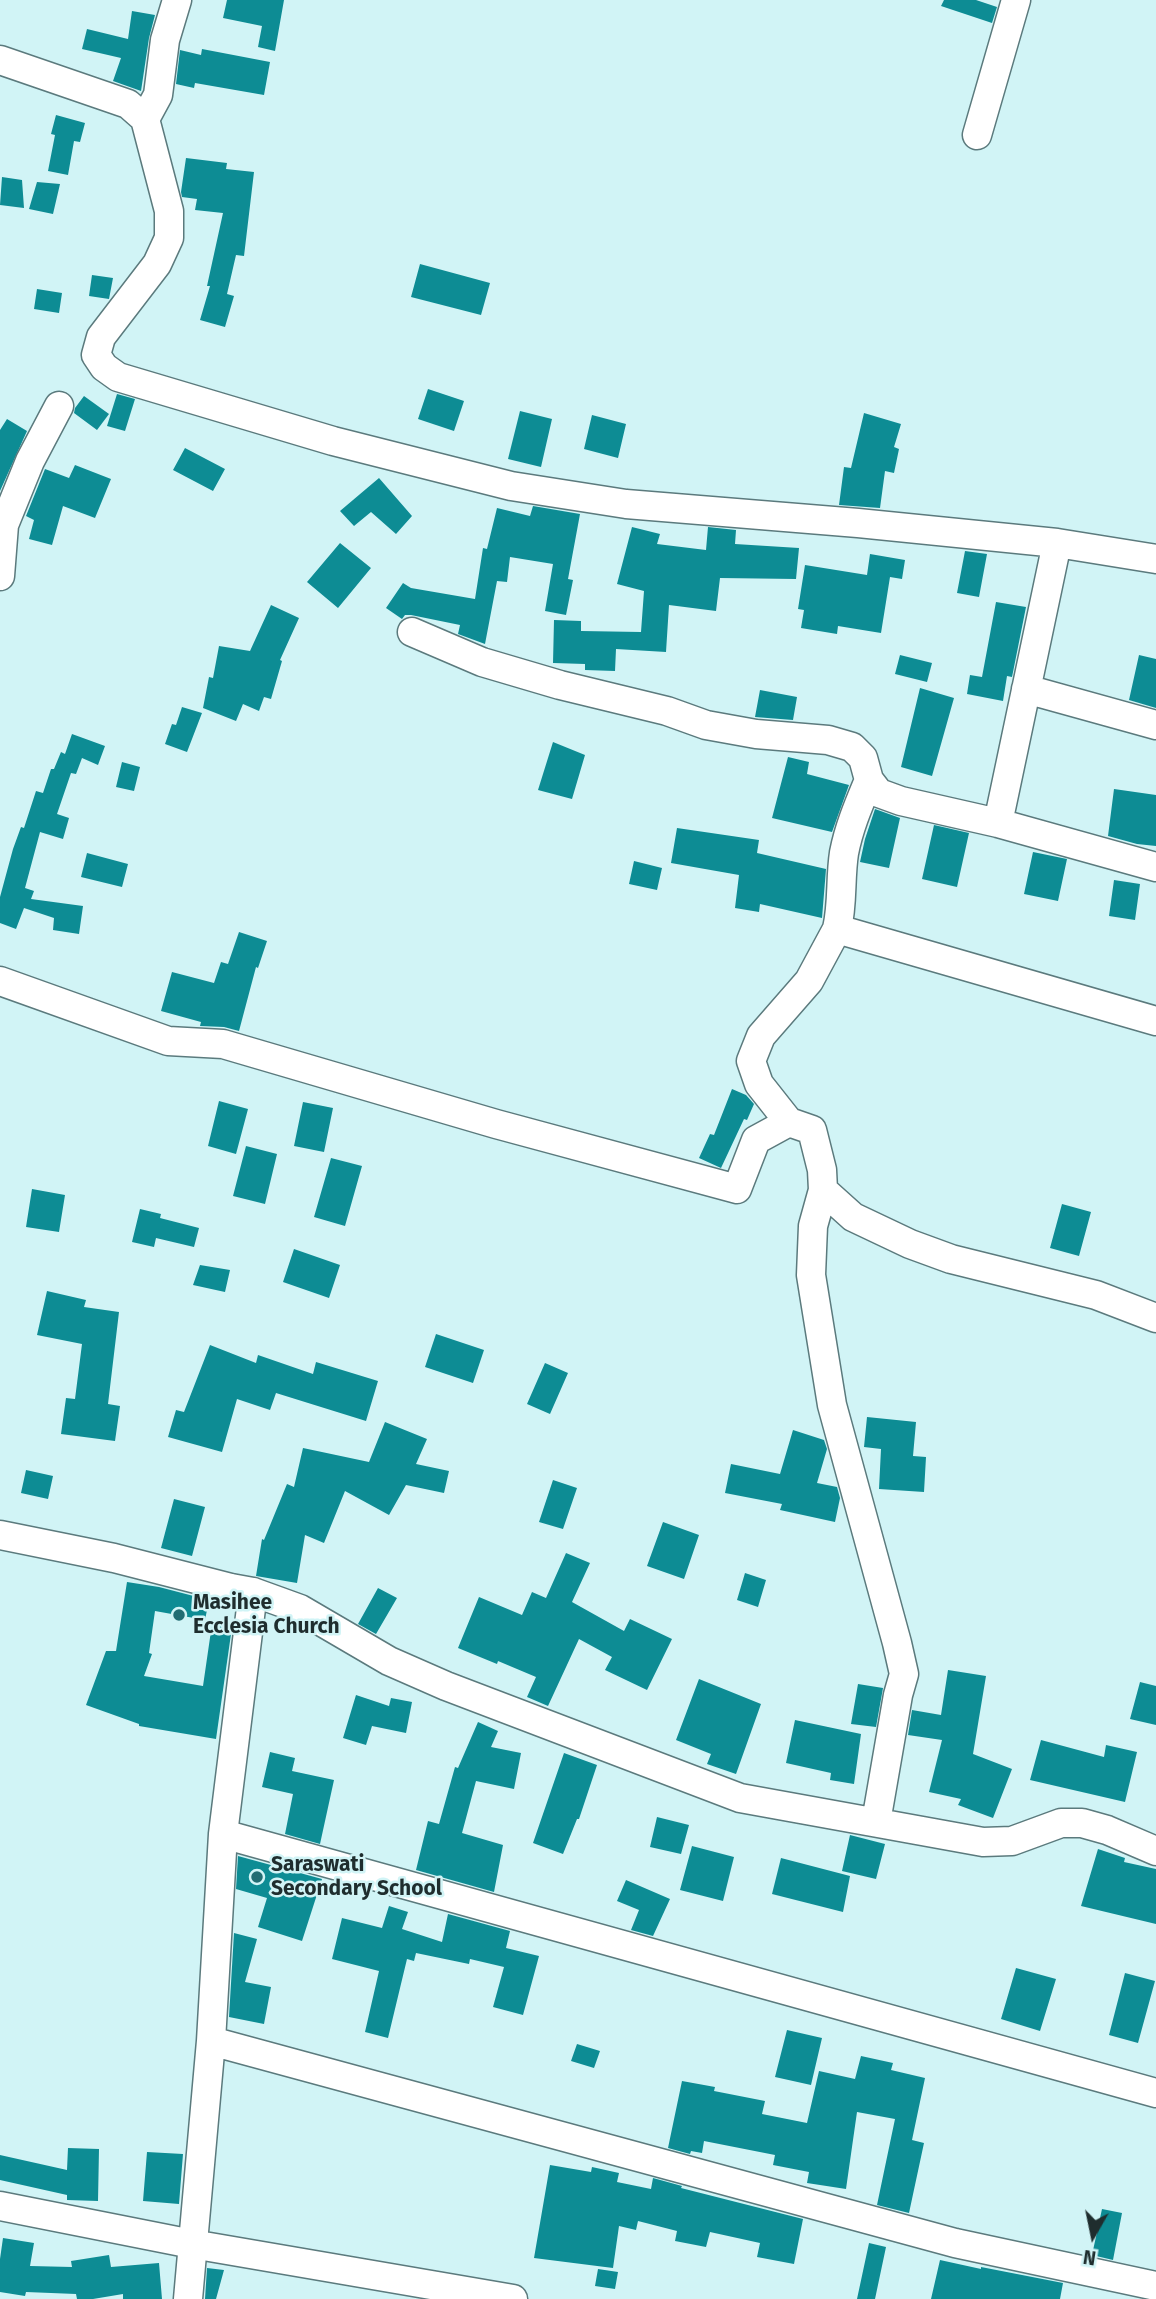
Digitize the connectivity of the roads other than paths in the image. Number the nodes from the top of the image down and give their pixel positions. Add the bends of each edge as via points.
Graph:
1 (177, 0) edge
2 (1016, 0) edge
3 (0, 61) edge
4 (145, 120) junction
5 (977, 135) dead end
6 (60, 407) dead end
7 (1057, 543) junction
8 (1156, 559) edge
9 (0, 576) edge
10 (412, 632) dead end
11 (1026, 689) junction
12 (1156, 725) edge
13 (869, 780) junction
14 (998, 822) junction
15 (1156, 867) edge
16 (837, 929) junction
17 (0, 981) edge
18 (1156, 1021) edge
19 (789, 1122) junction
20 (823, 1189) junction
21 (1156, 1318) edge
22 (0, 1535) edge
23 (253, 1592) junction
24 (876, 1822) junction
25 (223, 1834) junction
26 (1156, 1851) edge
27 (211, 2041) junction
28 (1156, 2093) edge
29 (0, 2206) edge
30 (191, 2244) junction
31 (1156, 2286) edge
32 (437, 2292) edge
33 (188, 2299) edge
34 (513, 2299) edge

1 - 4 street via 164,40 158,95
2 - 5 street
3 - 4 street via 128,104
4 - 7 street via 169,211 169,239 157,264 101,337 96,355 118,377 334,442 512,486 626,504
6 - 9 street via 30,461 4,525
7 - 8 street
7 - 11 street
10 - 13 street via 482,663 706,724 852,747 863,758
11 - 12 street
11 - 14 street
13 - 14 street via 879,793 901,801
13 - 16 street via 844,853
14 - 15 street
16 - 18 street
16 - 19 street via 809,981 761,1036 751,1061 759,1084
17 - 19 street via 168,1041 223,1044 737,1189 755,1140
19 - 20 street via 812,1130
20 - 21 street via 853,1217 910,1244 1096,1296
20 - 24 street via 813,1226 811,1275 832,1405 904,1674
22 - 23 street
23 - 24 street via 300,1609 389,1661 446,1686 740,1798
23 - 25 street
24 - 26 street via 984,1842 1012,1841 1061,1823 1082,1823
25 - 27 street
25 - 28 street
27 - 30 street
27 - 31 street via 955,2243
29 - 30 street
30 - 32 street
30 - 33 street
32 - 34 street

